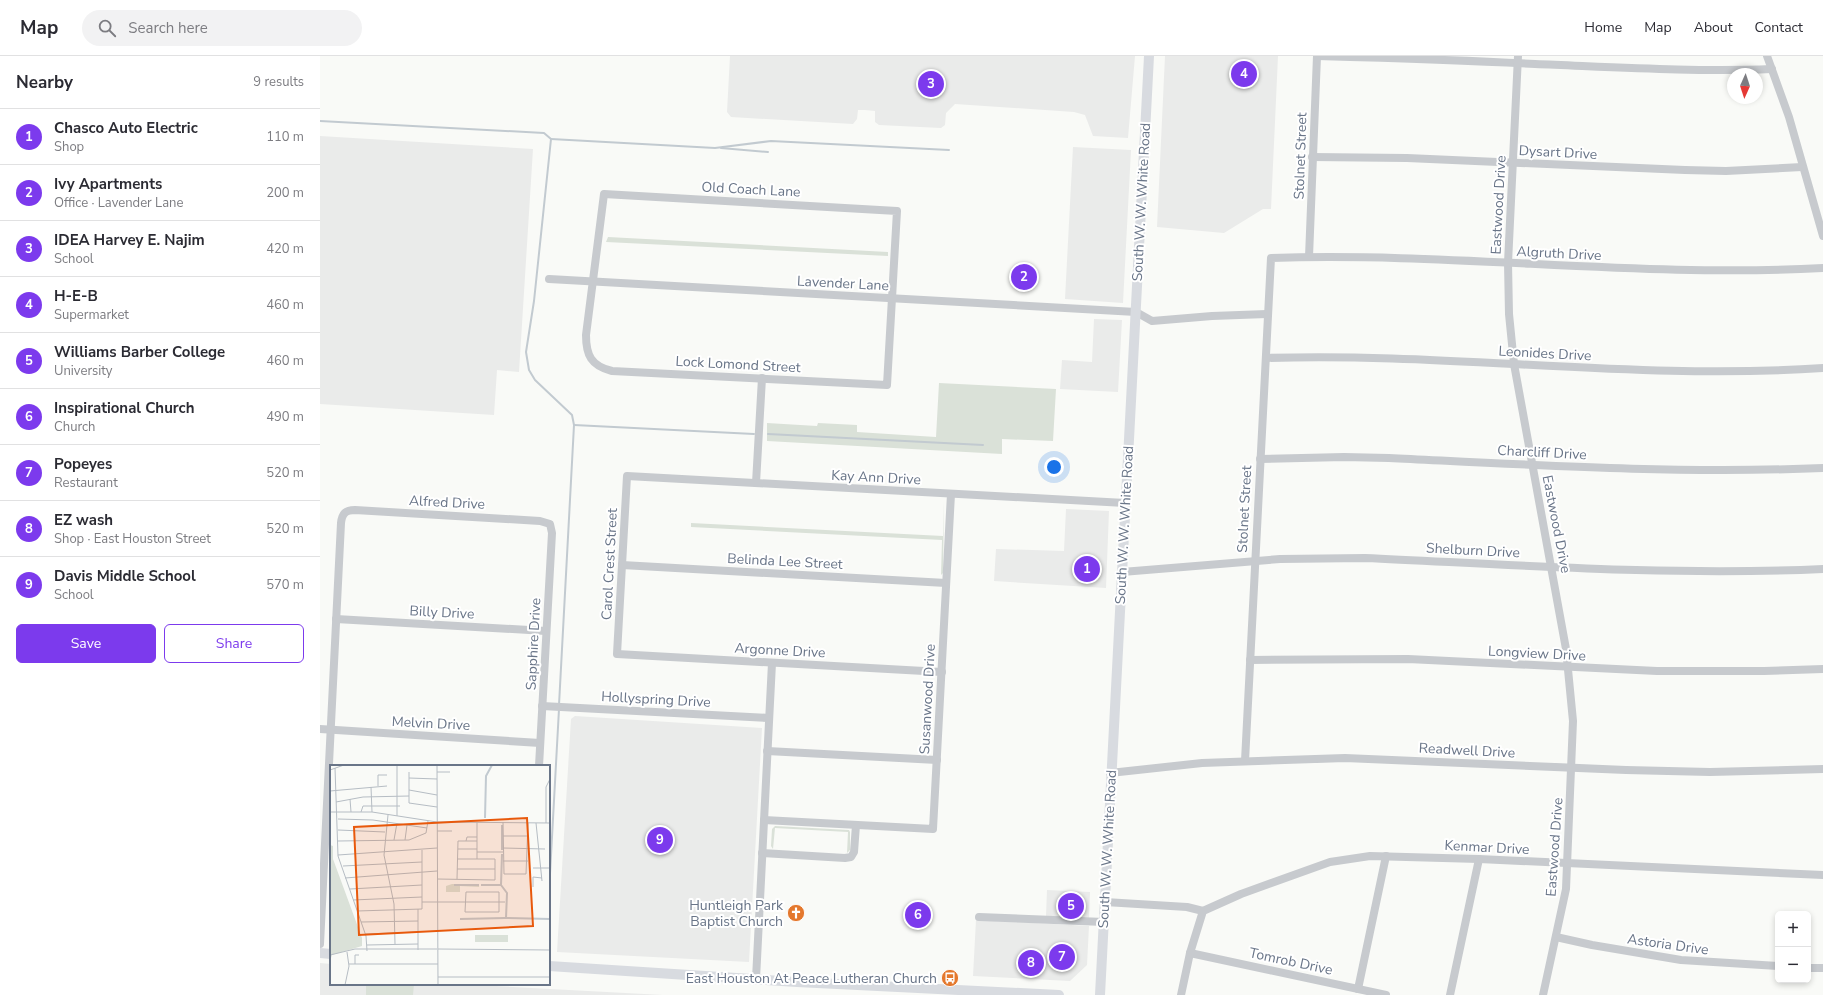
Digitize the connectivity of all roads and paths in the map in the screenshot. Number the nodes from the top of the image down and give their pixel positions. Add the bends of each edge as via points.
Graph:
1 (1149, 56) edge
2 (1317, 56) edge
3 (1767, 56) edge
4 (1518, 59) edge
5 (1772, 68) junction
6 (1312, 157) junction
7 (1514, 162) junction
8 (1802, 167) junction
9 (1823, 236) edge
10 (1310, 257) junction
11 (1271, 258) joint
12 (1508, 263) junction
13 (1823, 268) edge
14 (549, 279) dead end
15 (593, 282) junction
16 (892, 298) junction
17 (1136, 312) junction
18 (1267, 314) junction
19 (1266, 358) junction
20 (1514, 364) junction
21 (1823, 368) edge
22 (762, 378) junction
23 (1260, 459) junction
24 (1532, 465) junction
25 (1823, 468) edge
26 (627, 476) joint
27 (756, 483) junction
28 (951, 494) junction
29 (1125, 503) junction
30 (550, 524) joint
31 (1255, 560) junction
32 (622, 565) junction
33 (1552, 566) junction
34 (1823, 569) edge
35 (1122, 572) junction
36 (946, 583) junction
37 (336, 619) junction
38 (546, 631) junction
39 (617, 654) joint
40 (1250, 660) junction
41 (772, 662) junction
42 (1569, 668) junction
43 (1823, 669) edge
44 (942, 672) junction
45 (542, 706) junction
46 (769, 718) junction
47 (320, 729) edge
48 (331, 730) junction
49 (540, 743) junction
50 (767, 751) junction
51 (937, 760) junction
52 (1244, 761) junction
53 (330, 765) edge
54 (539, 765) edge
55 (330, 767) edge
56 (1572, 768) junction
57 (1823, 769) edge
58 (1110, 773) junction
59 (764, 820) junction
60 (856, 825) junction
61 (328, 840) edge
62 (762, 853) junction
63 (1386, 856) junction
64 (1479, 859) junction
65 (1567, 863) junction
66 (1823, 875) edge
67 (1105, 902) junction
68 (1203, 911) junction
69 (979, 917) dead end
70 (1104, 922) junction
71 (1556, 937) junction
72 (320, 944) edge
73 (320, 953) edge
74 (1190, 953) junction
75 (330, 954) edge
76 (550, 966) edge
77 (1775, 966) edge
78 (1811, 968) edge
79 (1823, 968) edge
80 (756, 979) junction
81 (1358, 989) junction
82 (1059, 995) edge
83 (1100, 995) edge
84 (1181, 995) edge
85 (1386, 995) edge
86 (1450, 995) edge
87 (1543, 995) edge

1 - 17 main road, South W. W. White Road
2 - 4 street
2 - 6 street, Stolnet Street
3 - 5 street
4 - 5 street via 1654,69
4 - 7 street, Eastwood Drive
5 - 8 street via 1789,117
6 - 7 street, Dysart Drive
6 - 10 street, Stolnet Street
7 - 8 street, Dysart Drive via 1726,171
7 - 12 street, Eastwood Drive
8 - 9 street
10 - 11 street, Algruth Drive
10 - 12 street, Algruth Drive
11 - 18 street, Stolnet Street
12 - 13 street, Algruth Drive via 1746,271
12 - 20 street, Eastwood Drive via 1509,314
14 - 15 street, Lavender Lane
15 - 16 street, Lavender Lane
15 - 16 street, Old Coach Lane via 604,194 897,211
15 - 22 street, Lock Lomond Street via 586,335 587,354 591,360 605,369
16 - 17 street, Lavender Lane
16 - 22 street, Lock Lomond Street via 887,385
17 - 18 street via 1152,321
17 - 29 main road, South W. W. White Road
18 - 19 street, Stolnet Street
19 - 20 street, Leonides Drive via 1338,357
19 - 23 street, Stolnet Street
20 - 21 street, Leonides Drive via 1719,371
20 - 24 street, Eastwood Drive
22 - 27 street
23 - 24 street, Charcliff Drive via 1344,457
23 - 31 street, Stolnet Street
24 - 25 street, Charcliff Drive via 1664,471
24 - 33 street, Eastwood Drive
26 - 27 street, Kay Ann Drive
26 - 32 street, Carol Crest Street
27 - 28 street, Kay Ann Drive
28 - 29 street, Kay Ann Drive
28 - 36 street, Susanwood Drive
29 - 35 main road, South W. W. White Road
30 - 37 street, Alfred Drive via 540,521 355,510 346,512 341,523
30 - 38 street, Sapphire Drive via 552,533
31 - 33 street, Shelburn Drive via 1365,558
31 - 35 street, Shelburn Drive
31 - 40 street, Stolnet Street
32 - 36 street, Belinda Lee Street
32 - 39 street, Carol Crest Street
33 - 34 street, Shelburn Drive via 1701,572
33 - 42 street, Eastwood Drive
35 - 58 main road, South W. W. White Road
36 - 44 street, Susanwood Drive
37 - 38 street, Billy Drive
37 - 48 street
38 - 45 street, Sapphire Drive
39 - 41 street, Argonne Drive
40 - 42 street, Longview Drive via 1408,659
40 - 52 street, Stolnet Street
41 - 44 street, Argonne Drive
41 - 46 street
42 - 43 street, Longview Drive via 1708,672
42 - 56 street, Eastwood Drive via 1573,720
44 - 51 street, Susanwood Drive
45 - 46 street, Hollyspring Drive
45 - 49 street, Sapphire Drive
46 - 50 street
47 - 48 street, Melvin Drive
48 - 49 street, Melvin Drive
48 - 53 street
49 - 54 street, Sapphire Drive
50 - 51 street
50 - 59 street
51 - 60 street, Susanwood Drive via 933,829
52 - 56 street, Readwell Drive via 1344,758
52 - 58 street, Readwell Drive via 1169,765
55 - 61 street
56 - 57 street, Readwell Drive via 1710,772
56 - 65 street, Eastwood Drive
58 - 67 main road, South W. W. White Road
59 - 60 street, Susanwood Drive
59 - 62 street
60 - 62 street via 854,852 851,857
61 - 72 street
62 - 80 street
63 - 64 street, Kenmar Drive
63 - 68 street, Kenmar Drive via 1355,857 1330,862 1241,894
63 - 81 street
64 - 65 street, Kenmar Drive
64 - 86 street
65 - 66 street, Kenmar Drive
65 - 71 street, Eastwood Drive via 1565,899
67 - 68 street via 1187,907
67 - 70 main road, South W. W. White Road
68 - 74 street
69 - 70 street
70 - 83 main road, South W. W. White Road
71 - 77 street, Astoria Drive via 1681,960
71 - 87 street, Eastwood Drive
73 - 75 main road
74 - 81 street, Tomrob Drive
74 - 84 street
76 - 80 main road
78 - 79 street
80 - 82 main road
81 - 85 street, Tomrob Drive

